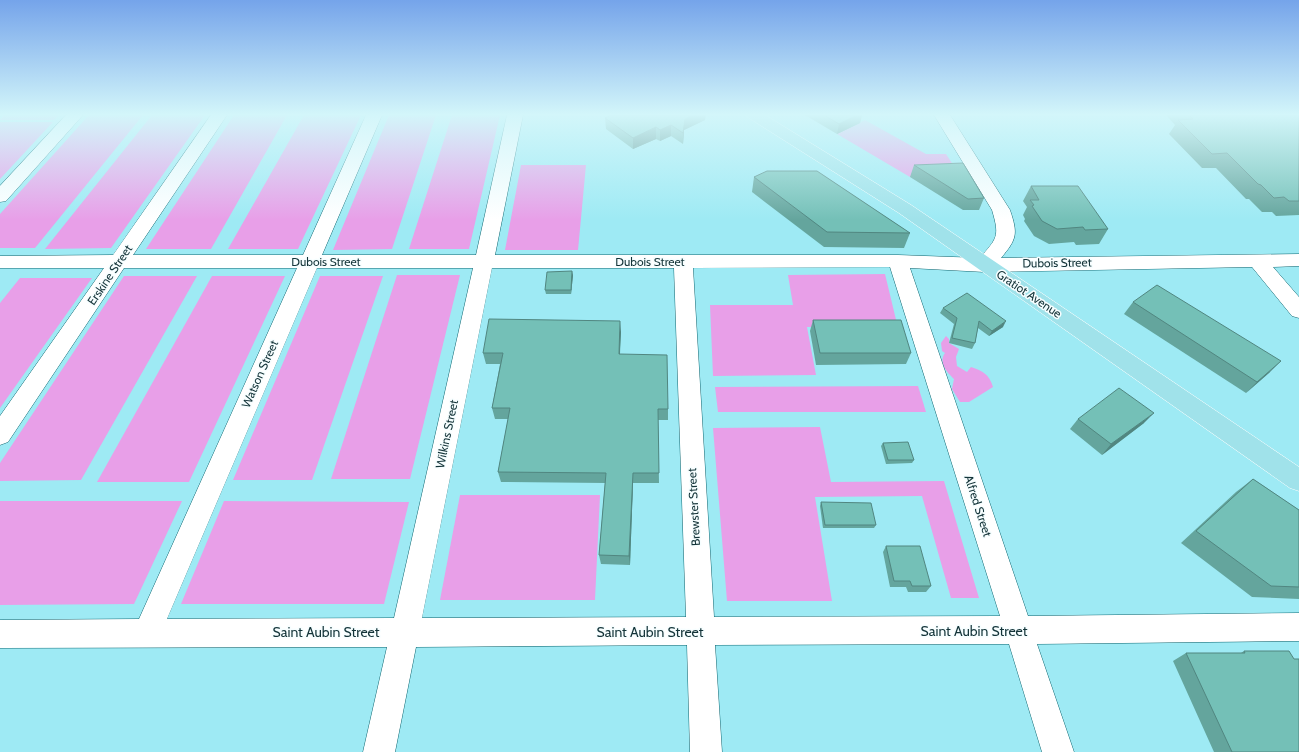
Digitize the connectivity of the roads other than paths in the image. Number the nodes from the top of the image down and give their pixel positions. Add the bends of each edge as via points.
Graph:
1 (43, 150) edge
2 (195, 150) edge
3 (358, 150) edge
4 (508, 150) edge
5 (810, 150) edge
6 (964, 150) edge
7 (0, 197) edge
8 (898, 260) junction
9 (1257, 260) junction
10 (1299, 260) edge
11 (0, 262) edge
12 (118, 262) junction
13 (309, 262) junction
14 (484, 262) junction
15 (683, 262) junction
16 (985, 265) junction
17 (1299, 311) edge
18 (0, 434) edge
19 (1299, 480) edge
20 (1299, 627) edge
21 (1018, 630) junction
22 (405, 632) junction
23 (700, 632) junction
24 (147, 633) junction
25 (0, 634) edge
26 (379, 752) edge
27 (706, 752) edge
28 (1058, 752) edge

1 - 7 street
2 - 12 street, Erskine Street
3 - 13 street, Watson Street
4 - 14 street, Wilkins Street
5 - 16 main road, Gratiot Avenue via 893,202
6 - 16 street via 1001,210 1004,224 1005,241
8 - 15 street, Dubois Street
8 - 16 street, Dubois Street
8 - 21 street, Alfred Street
9 - 10 street, Dubois Street
9 - 16 street, Dubois Street
9 - 17 street
11 - 12 street, Dubois Street
12 - 13 street, Dubois Street
12 - 18 street, Erskine Street
13 - 14 street, Dubois Street
13 - 24 street, Watson Street
14 - 15 street, Dubois Street
14 - 22 street, Wilkins Street
15 - 23 street, Brewster Street
16 - 19 main road, Gratiot Avenue
20 - 21 street, Saint Aubin Street
21 - 23 street, Saint Aubin Street
21 - 28 street, Alfred Street
22 - 23 street, Saint Aubin Street
22 - 24 street, Saint Aubin Street
22 - 26 street, Wilkins Street
23 - 27 street, Brewster Street
24 - 25 street, Saint Aubin Street

